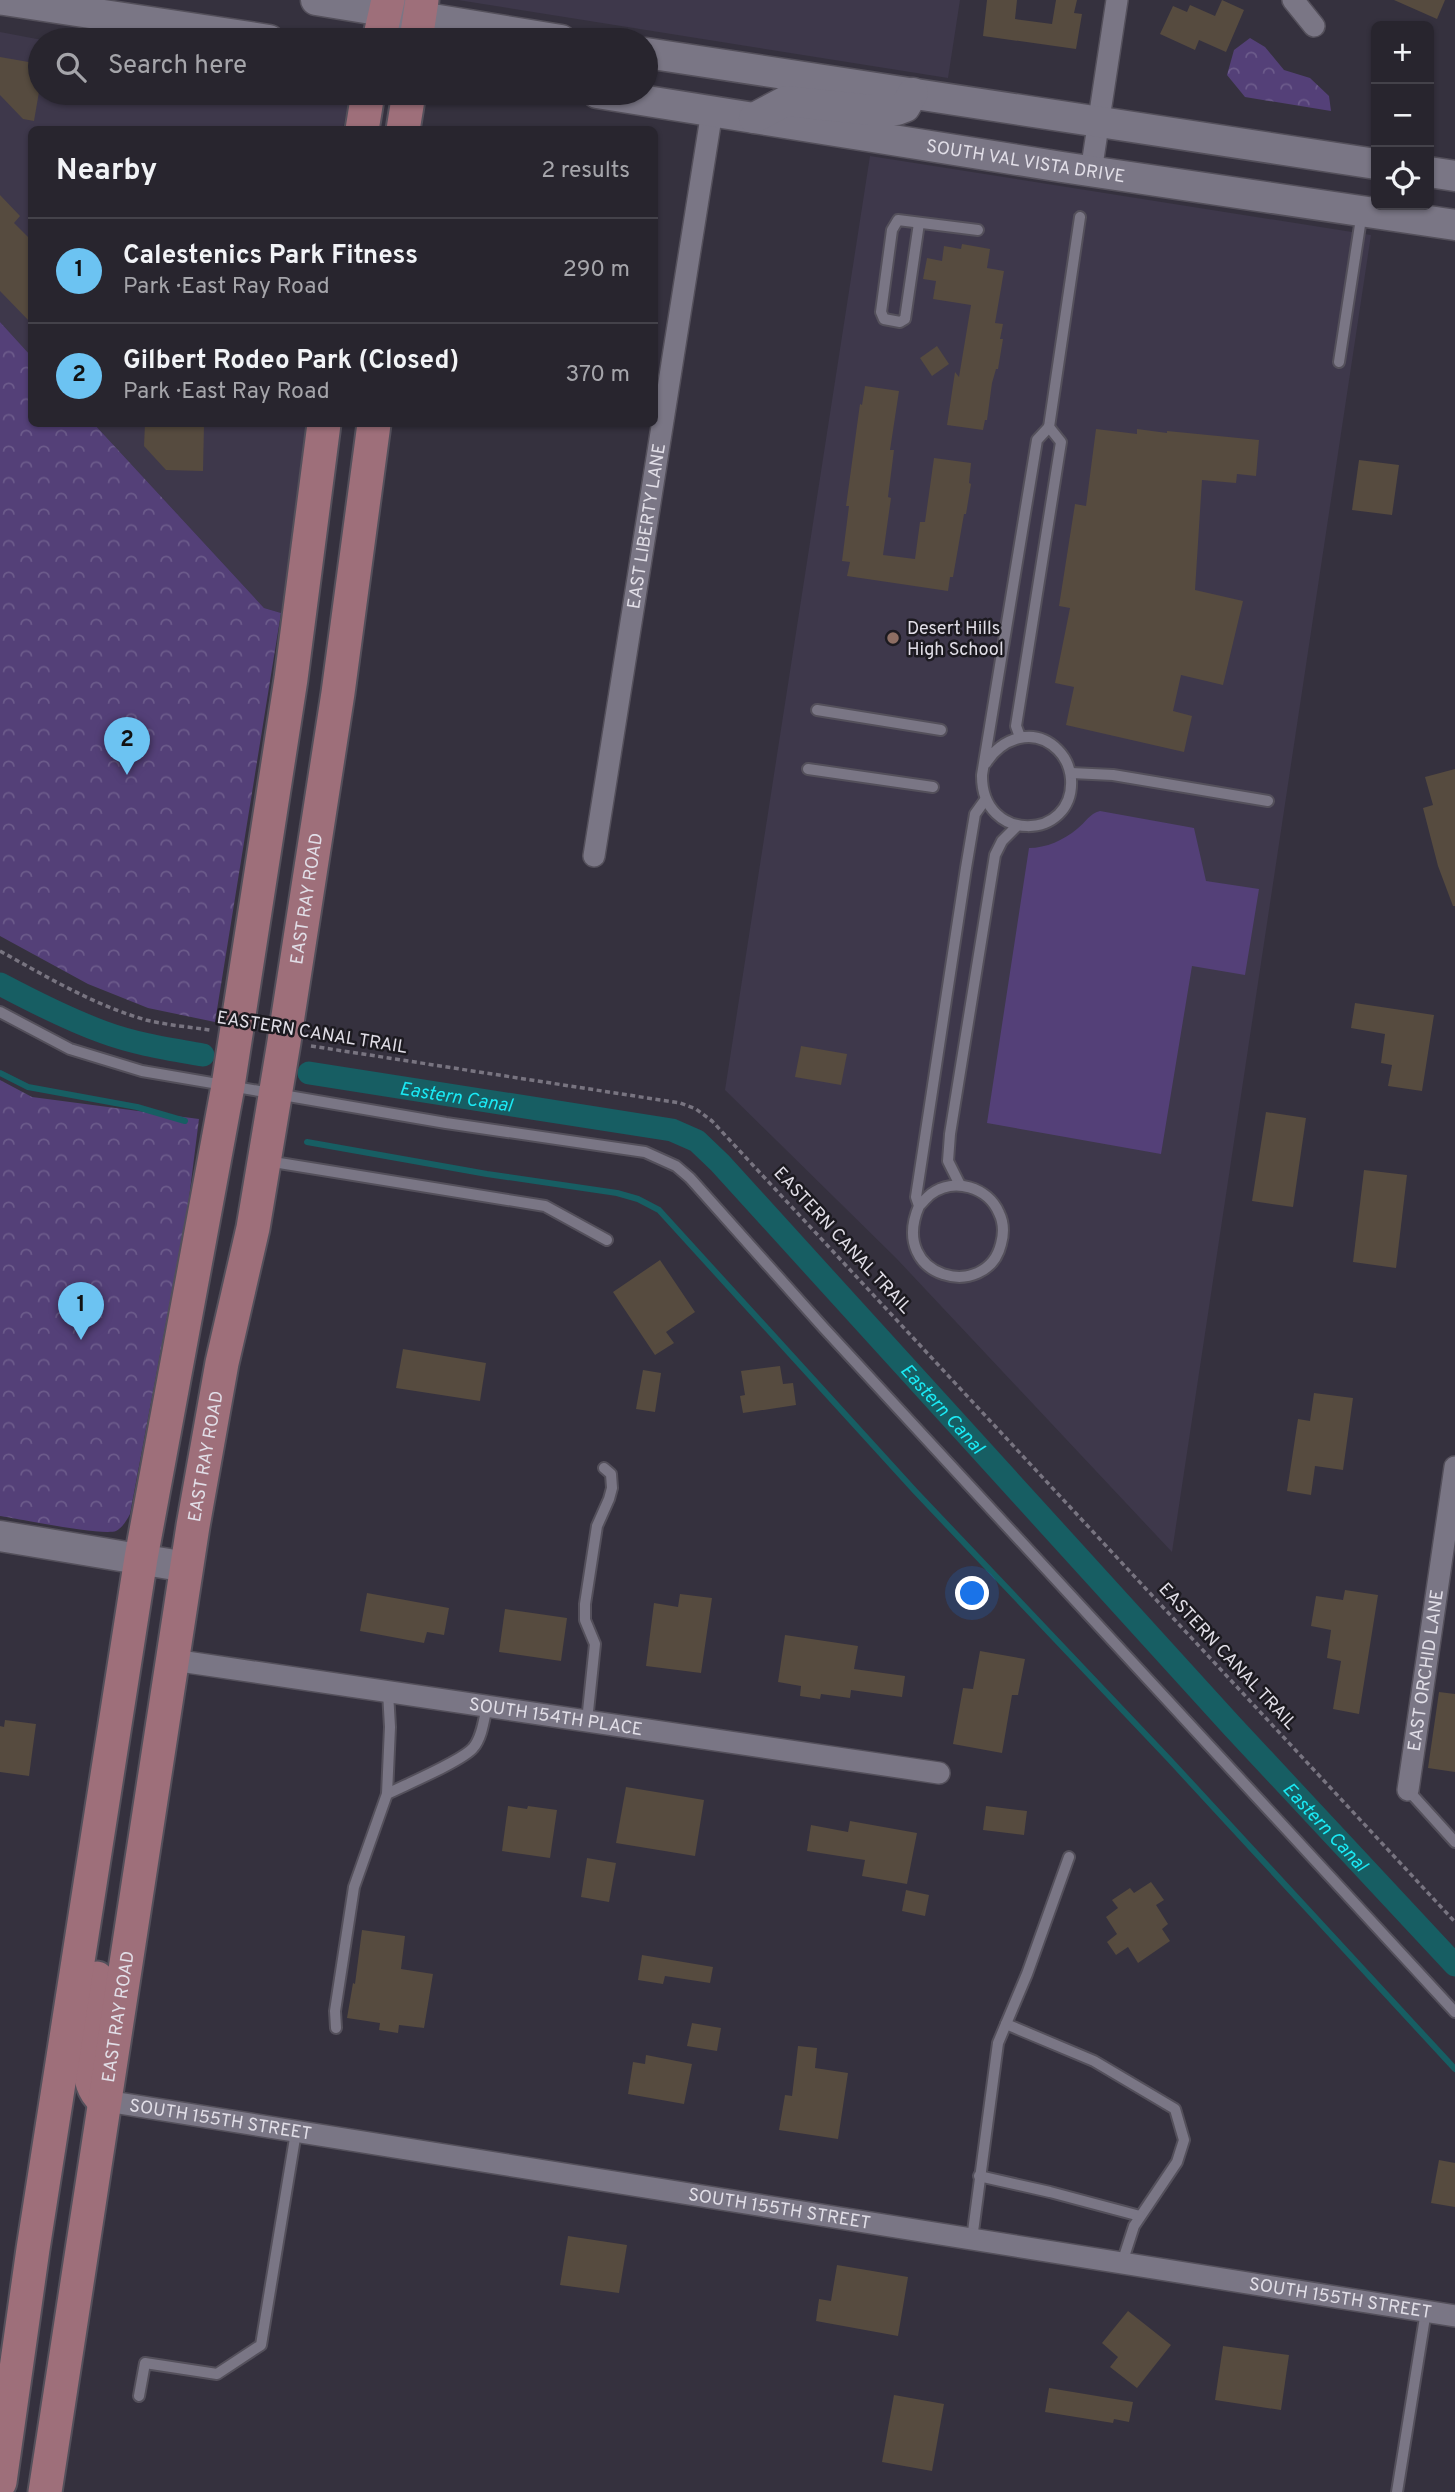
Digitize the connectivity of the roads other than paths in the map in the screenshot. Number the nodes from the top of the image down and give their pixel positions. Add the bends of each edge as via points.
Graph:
1 (4, 0) edge
2 (316, 0) edge
3 (1117, 0) edge
4 (1293, 0) edge
5 (71, 5) edge
6 (384, 17) edge
7 (419, 20) edge
8 (1314, 26) dead end
9 (201, 28) edge
10 (476, 28) edge
11 (658, 55) edge
12 (913, 93) junction
13 (658, 103) edge
14 (366, 105) edge
15 (407, 105) edge
16 (712, 111) junction
17 (754, 118) junction
18 (1100, 122) junction
19 (363, 126) edge
20 (404, 126) edge
21 (1371, 163) edge
22 (1091, 172) junction
23 (1434, 173) edge
24 (1455, 176) edge
25 (1362, 211) junction
26 (1080, 217) dead end
27 (919, 223) junction
28 (1455, 225) edge
29 (978, 230) dead end
30 (1339, 362) dead end
31 (324, 427) edge
32 (374, 427) edge
33 (1049, 427) junction
34 (310, 537) junction
35 (338, 693) junction
36 (817, 710) dead end
37 (942, 730) dead end
38 (1020, 737) junction
39 (986, 763) junction
40 (808, 769) dead end
41 (1071, 773) junction
42 (933, 787) dead end
43 (985, 800) junction
44 (1268, 801) dead end
45 (1017, 826) junction
46 (594, 856) dead end
47 (0, 1012) edge
48 (228, 1086) junction
49 (275, 1094) junction
50 (264, 1160) junction
51 (960, 1185) junction
52 (919, 1206) junction
53 (607, 1240) dead end
54 (604, 1468) dead end
55 (1454, 1477) edge
56 (0, 1536) edge
57 (141, 1558) junction
58 (187, 1567) junction
59 (173, 1660) junction
60 (388, 1692) junction
61 (487, 1706) junction
62 (587, 1721) junction
63 (939, 1773) dead end
64 (1408, 1790) joint
65 (387, 1794) junction
66 (1455, 1842) edge
67 (1069, 1857) dead end
68 (82, 1930) junction
69 (1455, 2012) edge
70 (1006, 2024) junction
71 (336, 2028) dead end
72 (106, 2101) junction
73 (296, 2132) junction
74 (979, 2176) junction
75 (1140, 2216) junction
76 (972, 2239) junction
77 (1122, 2263) junction
78 (1426, 2311) junction
79 (1455, 2316) edge
80 (139, 2396) dead end
81 (0, 2482) edge
82 (45, 2492) edge
83 (1398, 2492) edge

1 - 5 main road
2 - 6 main road
3 - 18 street
4 - 8 street
5 - 9 main road
6 - 7 main road
7 - 10 main road
11 - 12 main road
12 - 17 main road via 905,107 897,110 786,101
12 - 18 main road
13 - 16 main road, SOUTH VAL VISTA DRIVE
14 - 19 main road
15 - 20 main road
16 - 17 main road, SOUTH VAL VISTA DRIVE
16 - 46 street, EAST LIBERTY LANE
17 - 22 main road, SOUTH VAL VISTA DRIVE
18 - 21 main road
18 - 22 street
22 - 25 main road, SOUTH VAL VISTA DRIVE
23 - 24 main road
25 - 28 main road, SOUTH VAL VISTA DRIVE
25 - 30 lane
26 - 33 lane
27 - 27 lane via 898,220 892,230 881,313 884,320 905,319
27 - 29 lane
31 - 34 main road
32 - 35 main road, EAST RAY ROAD
33 - 38 lane via 1061,442 1016,726
33 - 39 lane via 1037,440
34 - 35 main road via 327,554 334,578 322,650
34 - 48 main road
35 - 49 main road, EAST RAY ROAD
36 - 37 lane
38 - 39 lane via 994,751
38 - 41 lane via 1052,745
39 - 43 lane
40 - 42 lane
41 - 44 lane via 1113,775
41 - 45 lane via 1068,798 1053,818 1030,827
43 - 45 lane via 998,816
43 - 52 lane via 975,814 966,868 916,1197
45 - 51 lane via 995,855 956,1094 948,1161
47 - 48 lane via 70,1049 109,1062
48 - 49 lane
48 - 57 main road
49 - 50 main road, EAST RAY ROAD
49 - 69 lane via 645,1152 677,1166
50 - 53 lane via 545,1206
50 - 58 main road, EAST RAY ROAD via 222,1363
51 - 52 lane via 944,1187
51 - 52 lane via 988,1196 1003,1220 1000,1249 982,1271 953,1277 925,1264 912,1236
54 - 62 lane via 611,1474 612,1488 597,1526 585,1604 595,1644
55 - 64 street, EAST ORCHID LANE
56 - 57 main road
57 - 58 main road
57 - 68 main road
58 - 59 main road, EAST RAY ROAD
59 - 60 street, SOUTH 154TH PLACE
59 - 72 main road, EAST RAY ROAD
60 - 61 street, SOUTH 154TH PLACE
60 - 65 lane
61 - 62 street, SOUTH 154TH PLACE
61 - 65 lane via 473,1748
62 - 63 street, SOUTH 154TH PLACE
64 - 66 lane
65 - 71 lane via 354,1887
67 - 70 lane
68 - 72 main road via 99,1967 88,2052 93,2088
68 - 81 main road
70 - 74 lane via 998,2043
70 - 75 lane via 1094,2060 1175,2109 1184,2140 1177,2162
72 - 73 street, SOUTH 155TH STREET
72 - 82 main road, EAST RAY ROAD
73 - 76 street, SOUTH 155TH STREET
73 - 80 lane via 261,2344 217,2374 145,2363
74 - 75 lane
74 - 76 lane
75 - 77 lane
76 - 77 street, SOUTH 155TH STREET
77 - 78 street, SOUTH 155TH STREET
78 - 79 street, SOUTH 155TH STREET
78 - 83 lane

